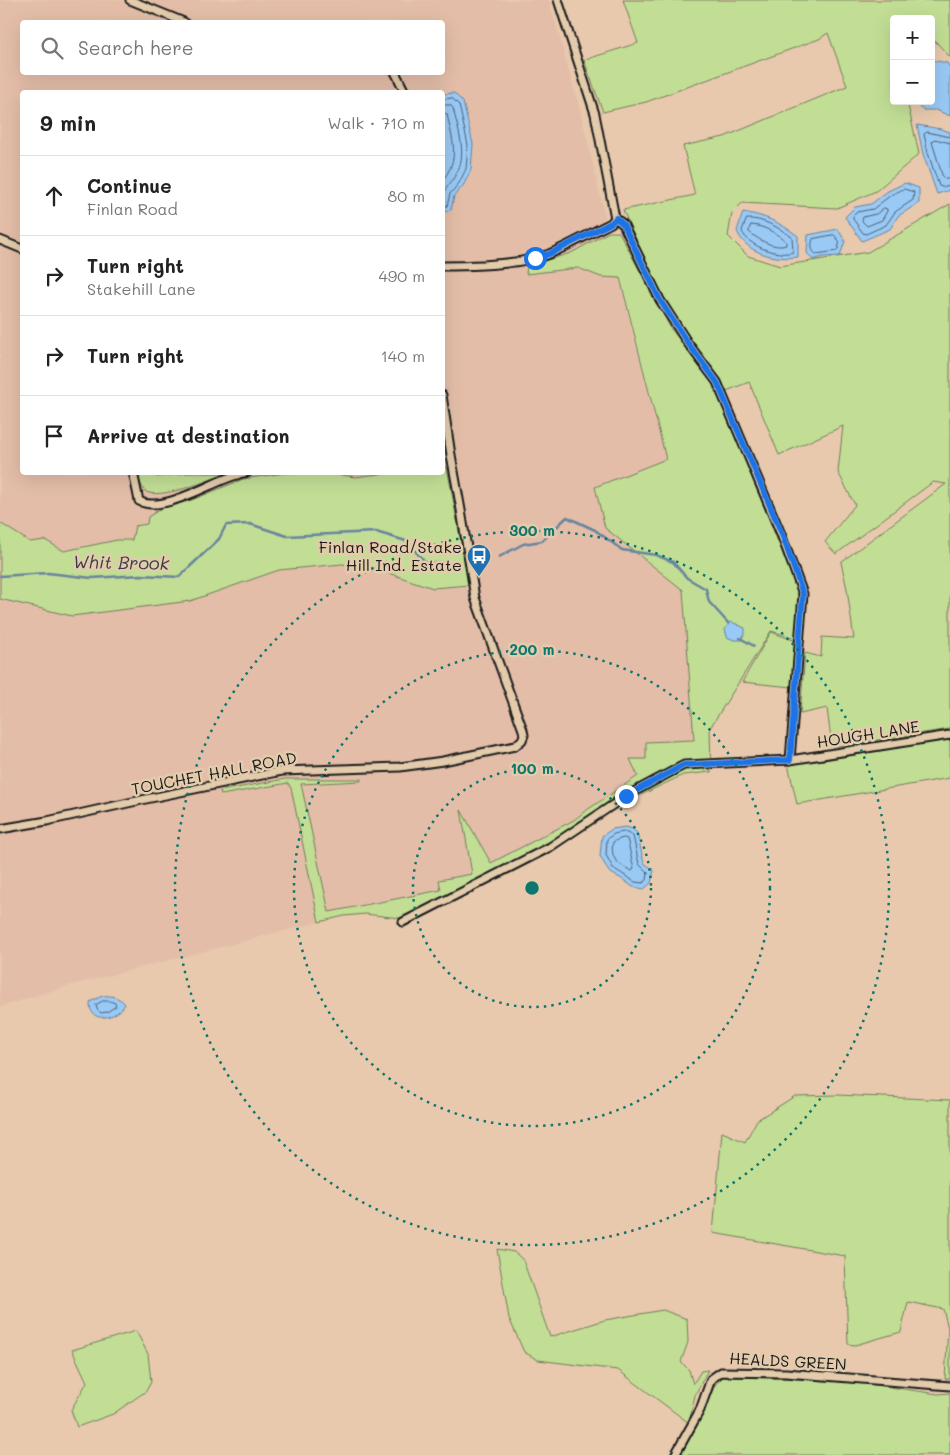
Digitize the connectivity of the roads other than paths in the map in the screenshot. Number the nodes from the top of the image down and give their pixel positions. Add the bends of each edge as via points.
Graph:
1 (130, 0) edge
2 (558, 0) edge
3 (179, 20) edge
4 (396, 75) edge
5 (404, 90) edge
6 (616, 218) junction
7 (0, 240) edge
8 (20, 248) edge
9 (445, 266) edge
10 (445, 415) edge
11 (451, 455) junction
12 (445, 456) edge
13 (134, 475) edge
14 (236, 475) edge
15 (950, 735) edge
16 (790, 760) junction
17 (0, 829) edge
18 (403, 922) dead end
19 (950, 1386) edge
20 (675, 1455) edge

1 - 3 street
2 - 6 street via 595,114
4 - 5 street
6 - 9 street via 549,254 535,258
6 - 16 street via 623,224 672,321 717,382 782,534 803,594
7 - 8 street
10 - 11 street
11 - 12 street
11 - 17 street, TOUCHET HALL ROAD via 475,598 523,730 524,736 515,746 400,767 282,771
13 - 14 street via 139,502 145,505 172,501
15 - 16 street, HOUGH LANE
16 - 18 street, HOUGH LANE via 684,765 626,796 550,847
19 - 20 street, HEALDS GREEN via 786,1373 721,1372 711,1380 700,1410

